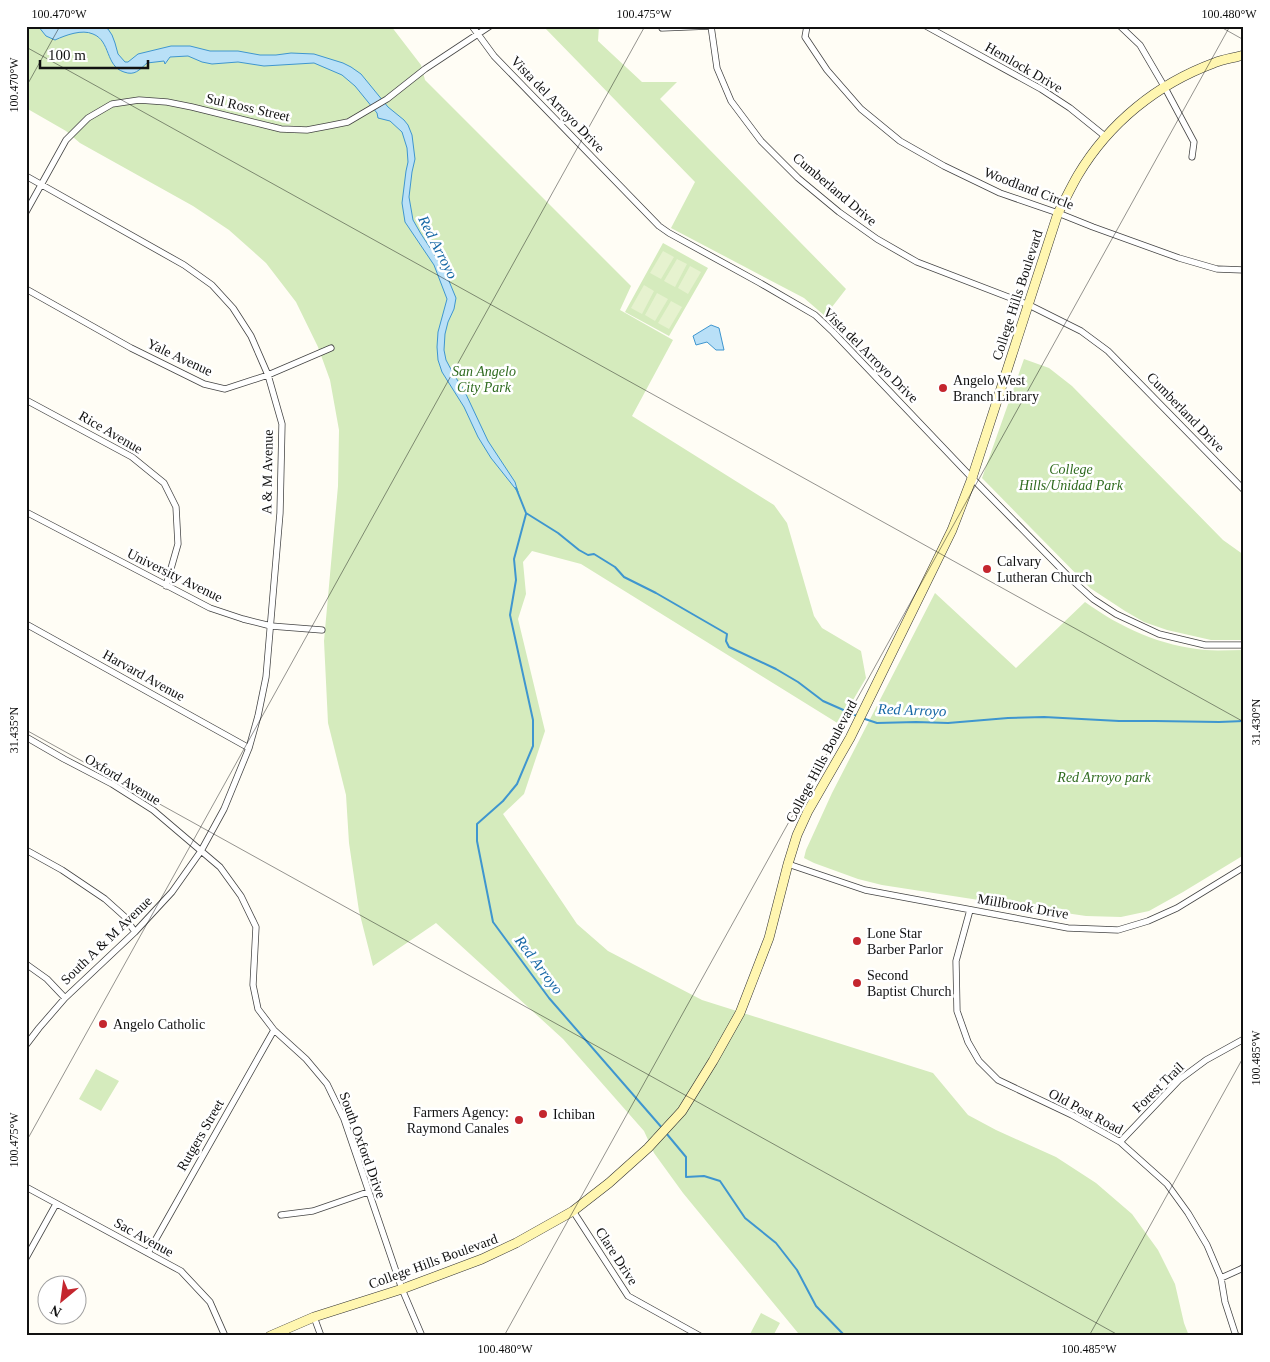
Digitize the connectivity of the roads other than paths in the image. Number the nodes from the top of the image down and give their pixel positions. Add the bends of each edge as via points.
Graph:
1 (472, 26) edge
2 (490, 26) edge
3 (711, 26) edge
4 (807, 26) edge
5 (926, 26) edge
6 (1120, 26) edge
7 (662, 28) dead end
8 (479, 34) junction
9 (1244, 55) edge
10 (1164, 86) junction
11 (1106, 137) junction
12 (1192, 157) dead end
13 (26, 176) edge
14 (42, 185) junction
15 (26, 212) edge
16 (1058, 213) junction
17 (1244, 271) edge
18 (26, 289) edge
19 (1029, 305) junction
20 (331, 348) dead end
21 (268, 375) junction
22 (26, 400) edge
23 (972, 478) junction
24 (1244, 490) edge
25 (26, 512) edge
26 (166, 586) junction
27 (26, 624) edge
28 (270, 626) junction
29 (322, 630) dead end
30 (1244, 646) edge
31 (26, 737) edge
32 (249, 748) junction
33 (26, 850) edge
34 (201, 851) junction
35 (788, 864) junction
36 (1244, 867) edge
37 (970, 910) junction
38 (135, 932) junction
39 (26, 964) edge
40 (65, 998) junction
41 (274, 1030) junction
42 (1244, 1039) edge
43 (26, 1045) edge
44 (1120, 1142) junction
45 (26, 1187) edge
46 (368, 1192) junction
47 (56, 1204) junction
48 (572, 1211) junction
49 (281, 1215) dead end
50 (148, 1253) junction
51 (26, 1258) edge
52 (1244, 1267) edge
53 (1220, 1278) junction
54 (402, 1288) junction
55 (314, 1317) junction
56 (224, 1336) edge
57 (270, 1336) edge
58 (321, 1336) edge
59 (422, 1336) edge
60 (700, 1336) edge
61 (1236, 1336) edge

1 - 8 street, Vista del Arroyo Drive
2 - 8 street, Sul Ross Street
3 - 7 street
3 - 19 street, Cumberland Drive via 717,68 731,101 761,141 798,178 877,240 917,262
4 - 16 street, Woodland Circle via 805,37 827,70 861,109 900,141 1000,193
5 - 11 street, Hemlock Drive via 1041,89
6 - 10 street via 1140,44
8 - 14 street, Sul Ross Street via 365,113 348,122 307,130 281,129 167,102 139,100 112,104 88,118 66,140
8 - 23 street, Vista del Arroyo Drive via 494,56 659,226 815,315
9 - 10 street, College Hills Boulevard via 1214,62
10 - 11 street, College Hills Boulevard via 1131,111
10 - 12 street via 1194,142
11 - 16 street, College Hills Boulevard via 1078,174
13 - 14 street, A & M Avenue
14 - 15 street, Sul Ross Street
14 - 21 street, A & M Avenue via 184,265 212,286 233,308 251,336
16 - 17 street, Woodland Circle via 1179,258 1217,269
16 - 19 street, College Hills Boulevard
18 - 21 street, Yale Avenue via 131,348 204,384 225,388
19 - 23 street, College Hills Boulevard
19 - 24 street, Cumberland Drive via 1082,332 1108,351
20 - 21 street, Yale Avenue
21 - 28 street, A & M Avenue via 282,424 280,512
22 - 26 street, Rice Avenue via 132,457 164,483 176,507 178,544
23 - 30 street, Vista del Arroyo Drive via 1073,581 1116,614 1159,634 1205,645
23 - 35 street, College Hills Boulevard via 952,530 869,700 808,811
25 - 26 street, University Avenue
26 - 28 street, University Avenue via 210,608
27 - 32 street, Harvard Avenue
28 - 29 street, University Avenue
28 - 32 street, A & M Avenue via 266,677
31 - 34 street, Oxford Avenue via 153,810
32 - 34 street, A & M Avenue via 224,809
33 - 38 street via 105,899 124,916
34 - 38 street, South A & M Avenue via 172,892
34 - 41 street, South Oxford Drive via 220,867 241,896 256,927 253,984 258,1009
35 - 37 street, Millbrook Drive via 865,890
35 - 48 street, College Hills Boulevard via 768,938 740,1013 682,1111 609,1184
36 - 37 street, Millbrook Drive via 1177,908 1118,930 1068,928
37 - 44 street, Old Post Road via 956,961 957,1011 979,1061 998,1080
38 - 40 street, South A & M Avenue
39 - 40 street
40 - 43 street, South A & M Avenue
41 - 46 street, South Oxford Drive via 306,1059 327,1084 344,1119
41 - 50 street, Rutgers Street
42 - 44 street, Forest Trail via 1206,1060 1179,1080
44 - 53 street, Old Post Road via 1168,1184 1207,1245
45 - 47 street, Sac Avenue
46 - 49 street via 313,1211
46 - 54 street, South Oxford Drive
47 - 50 street, Sac Avenue
47 - 51 street
48 - 54 street, College Hills Boulevard via 499,1252
48 - 60 street, Clare Drive via 628,1296
50 - 56 street, Sac Avenue via 181,1271 210,1302
52 - 53 street
53 - 61 street, Old Post Road
54 - 55 street, College Hills Boulevard
54 - 59 street, South Oxford Drive
55 - 57 street, College Hills Boulevard
55 - 58 street

